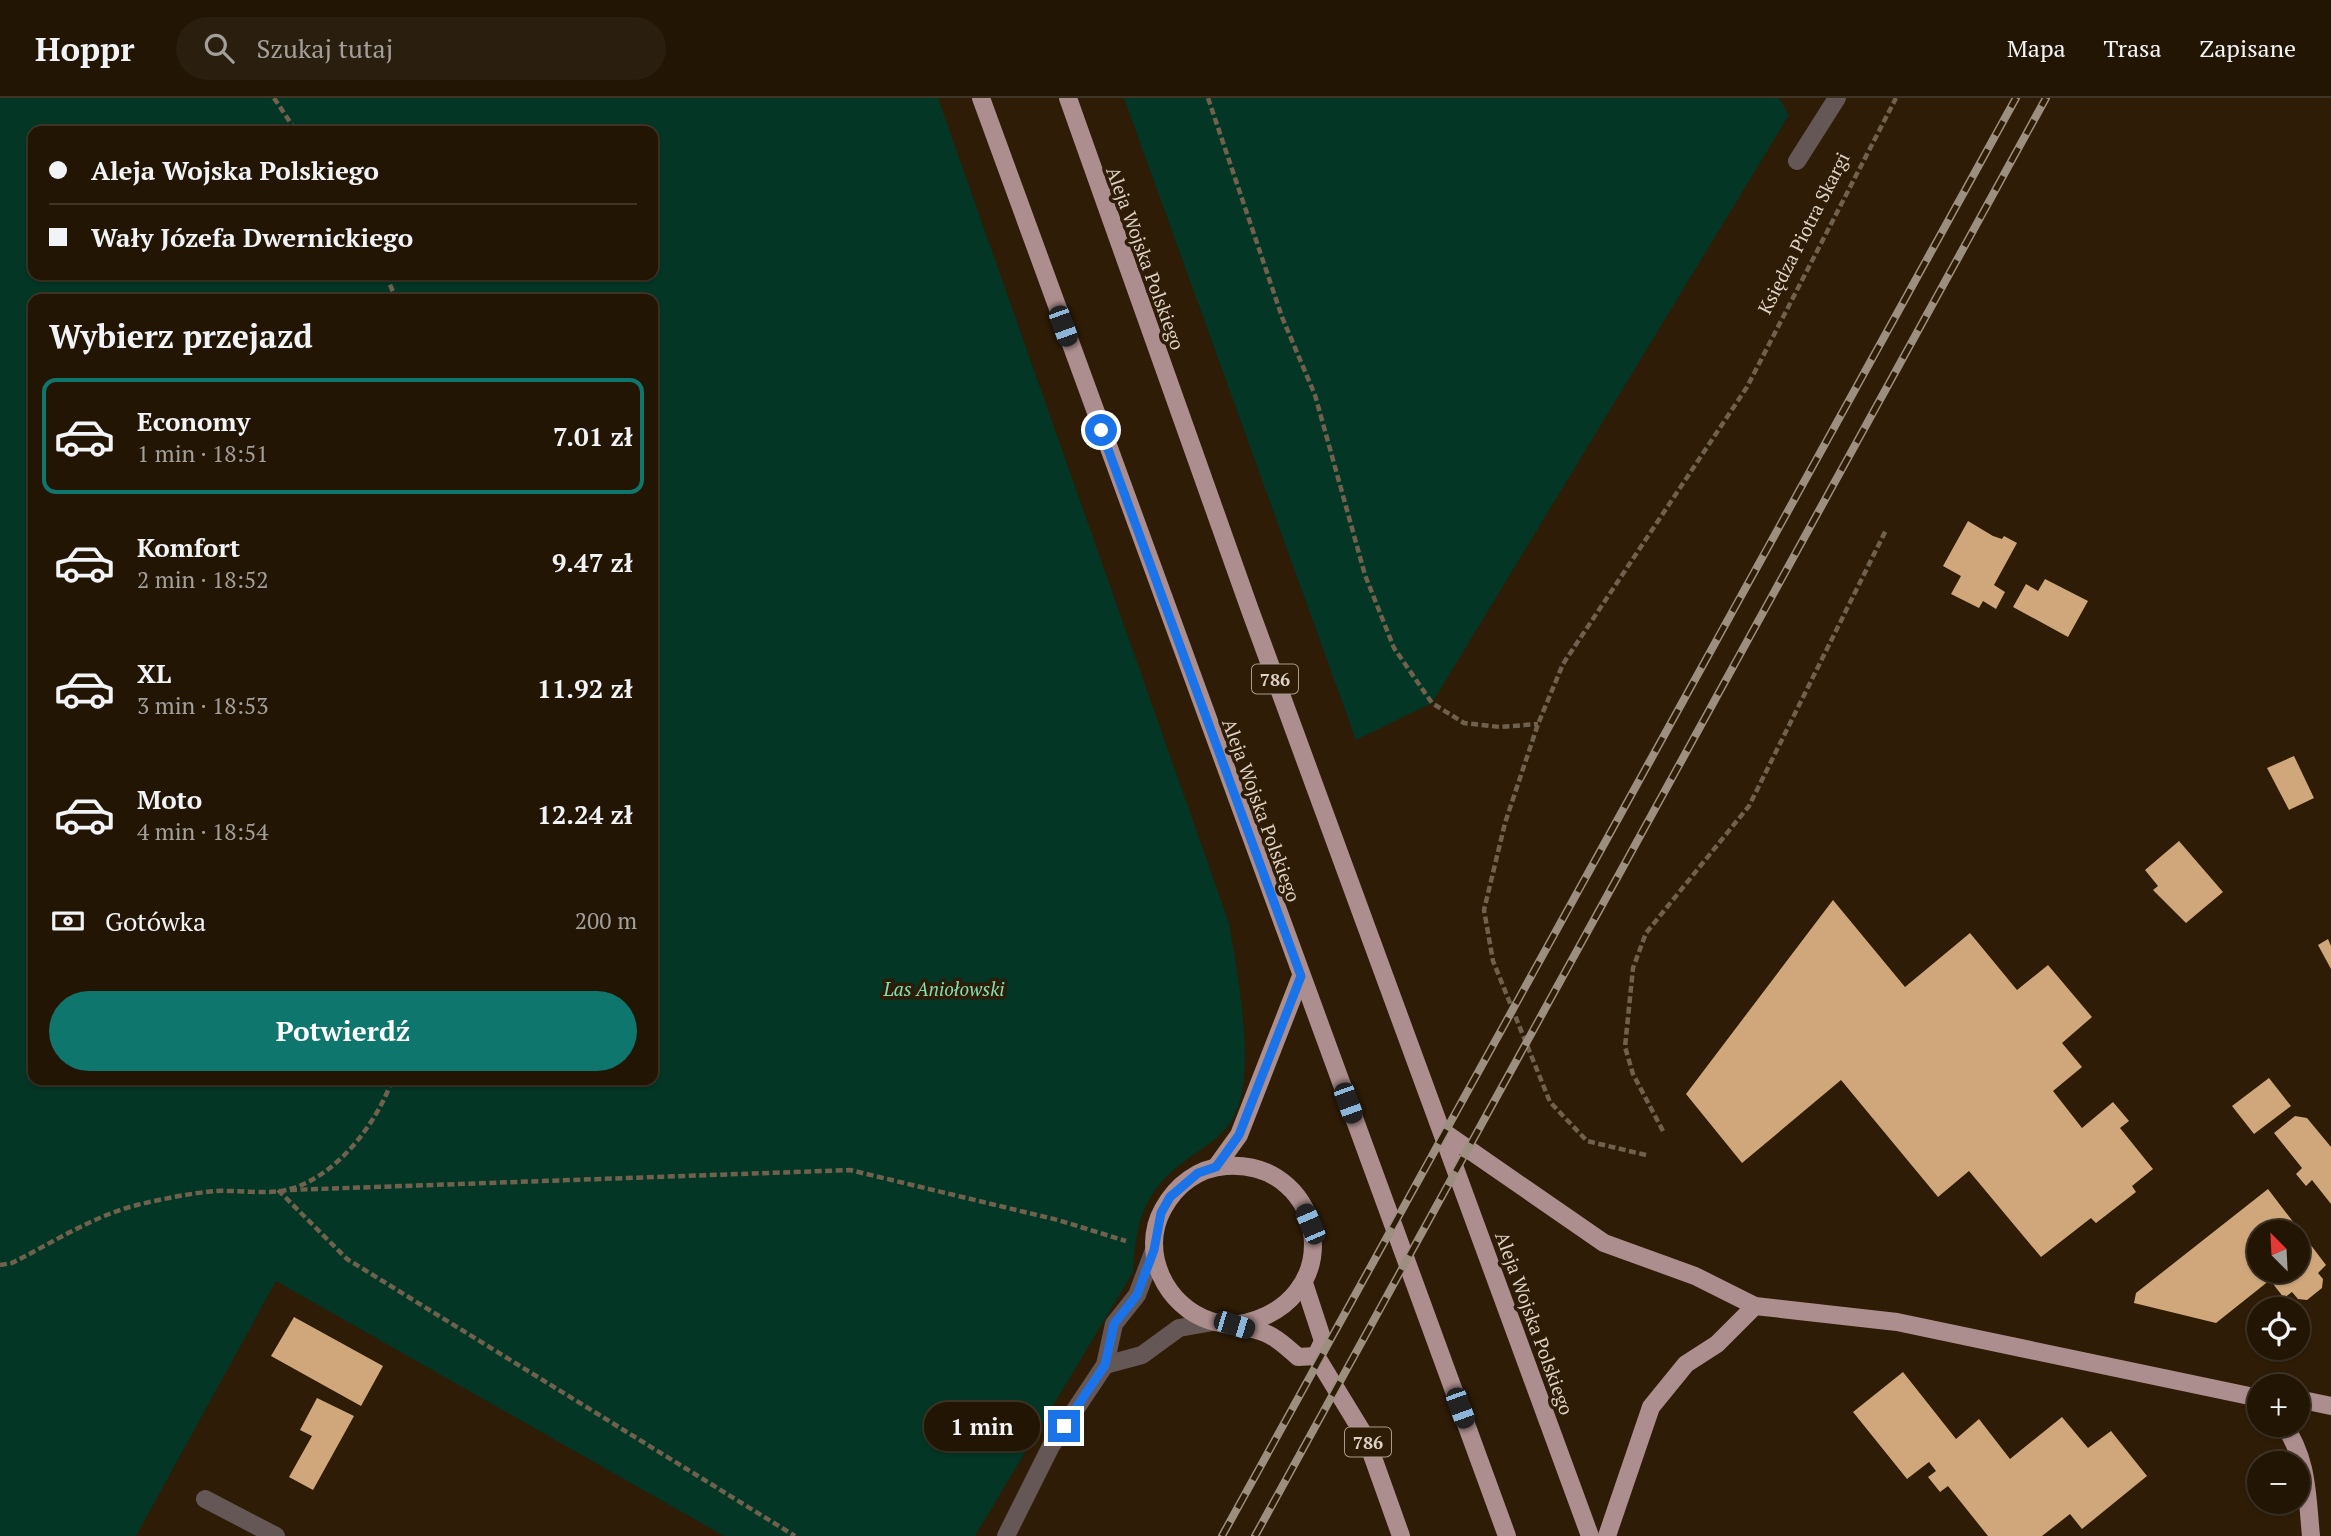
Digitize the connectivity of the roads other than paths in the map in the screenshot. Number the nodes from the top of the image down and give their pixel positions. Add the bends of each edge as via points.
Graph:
1 (981, 98) edge
2 (1068, 98) edge
3 (1837, 98) edge
4 (1797, 161) dead end
5 (1301, 976) junction
6 (1442, 1131) junction
7 (1216, 1167) junction
8 (1154, 1250) junction
9 (1304, 1283) junction
10 (1755, 1306) junction
11 (1213, 1322) junction
12 (1234, 1325) junction
13 (1316, 1356) junction
14 (1105, 1365) junction
15 (2247, 1398) edge
16 (2310, 1402) edge
17 (2331, 1406) edge
18 (2292, 1437) edge
19 (205, 1499) dead end
20 (276, 1536) edge
21 (1006, 1536) edge
22 (1401, 1536) edge
23 (1507, 1536) edge
24 (1590, 1536) edge
25 (1607, 1536) edge
26 (2311, 1536) edge

1 - 5 main road, Aleja Wojska Polskiego
2 - 6 main road, Aleja Wojska Polskiego / 786
3 - 4 street, Księdza Piotra Skargi
5 - 7 main road via 1239,1135
5 - 23 main road, Aleja Wojska Polskiego
6 - 10 main road via 1604,1243 1695,1276
6 - 24 main road, Aleja Wojska Polskiego
7 - 8 main road via 1198,1173 1170,1197 1158,1223
7 - 9 main road via 1256,1168 1291,1189 1310,1224 1313,1244
8 - 11 main road via 1158,1269 1179,1303
8 - 14 street via 1137,1295 1114,1324
9 - 12 main road via 1274,1313
9 - 13 main road via 1323,1341
10 - 15 main road via 1897,1322
10 - 25 main road via 1717,1343 1686,1364 1651,1407
11 - 12 main road
11 - 14 street via 1179,1328 1142,1355
12 - 13 main road via 1272,1336 1298,1357
13 - 22 main road, 786 via 1366,1438
14 - 21 street via 1051,1446
16 - 17 main road
18 - 26 main road via 2303,1462
19 - 20 street

